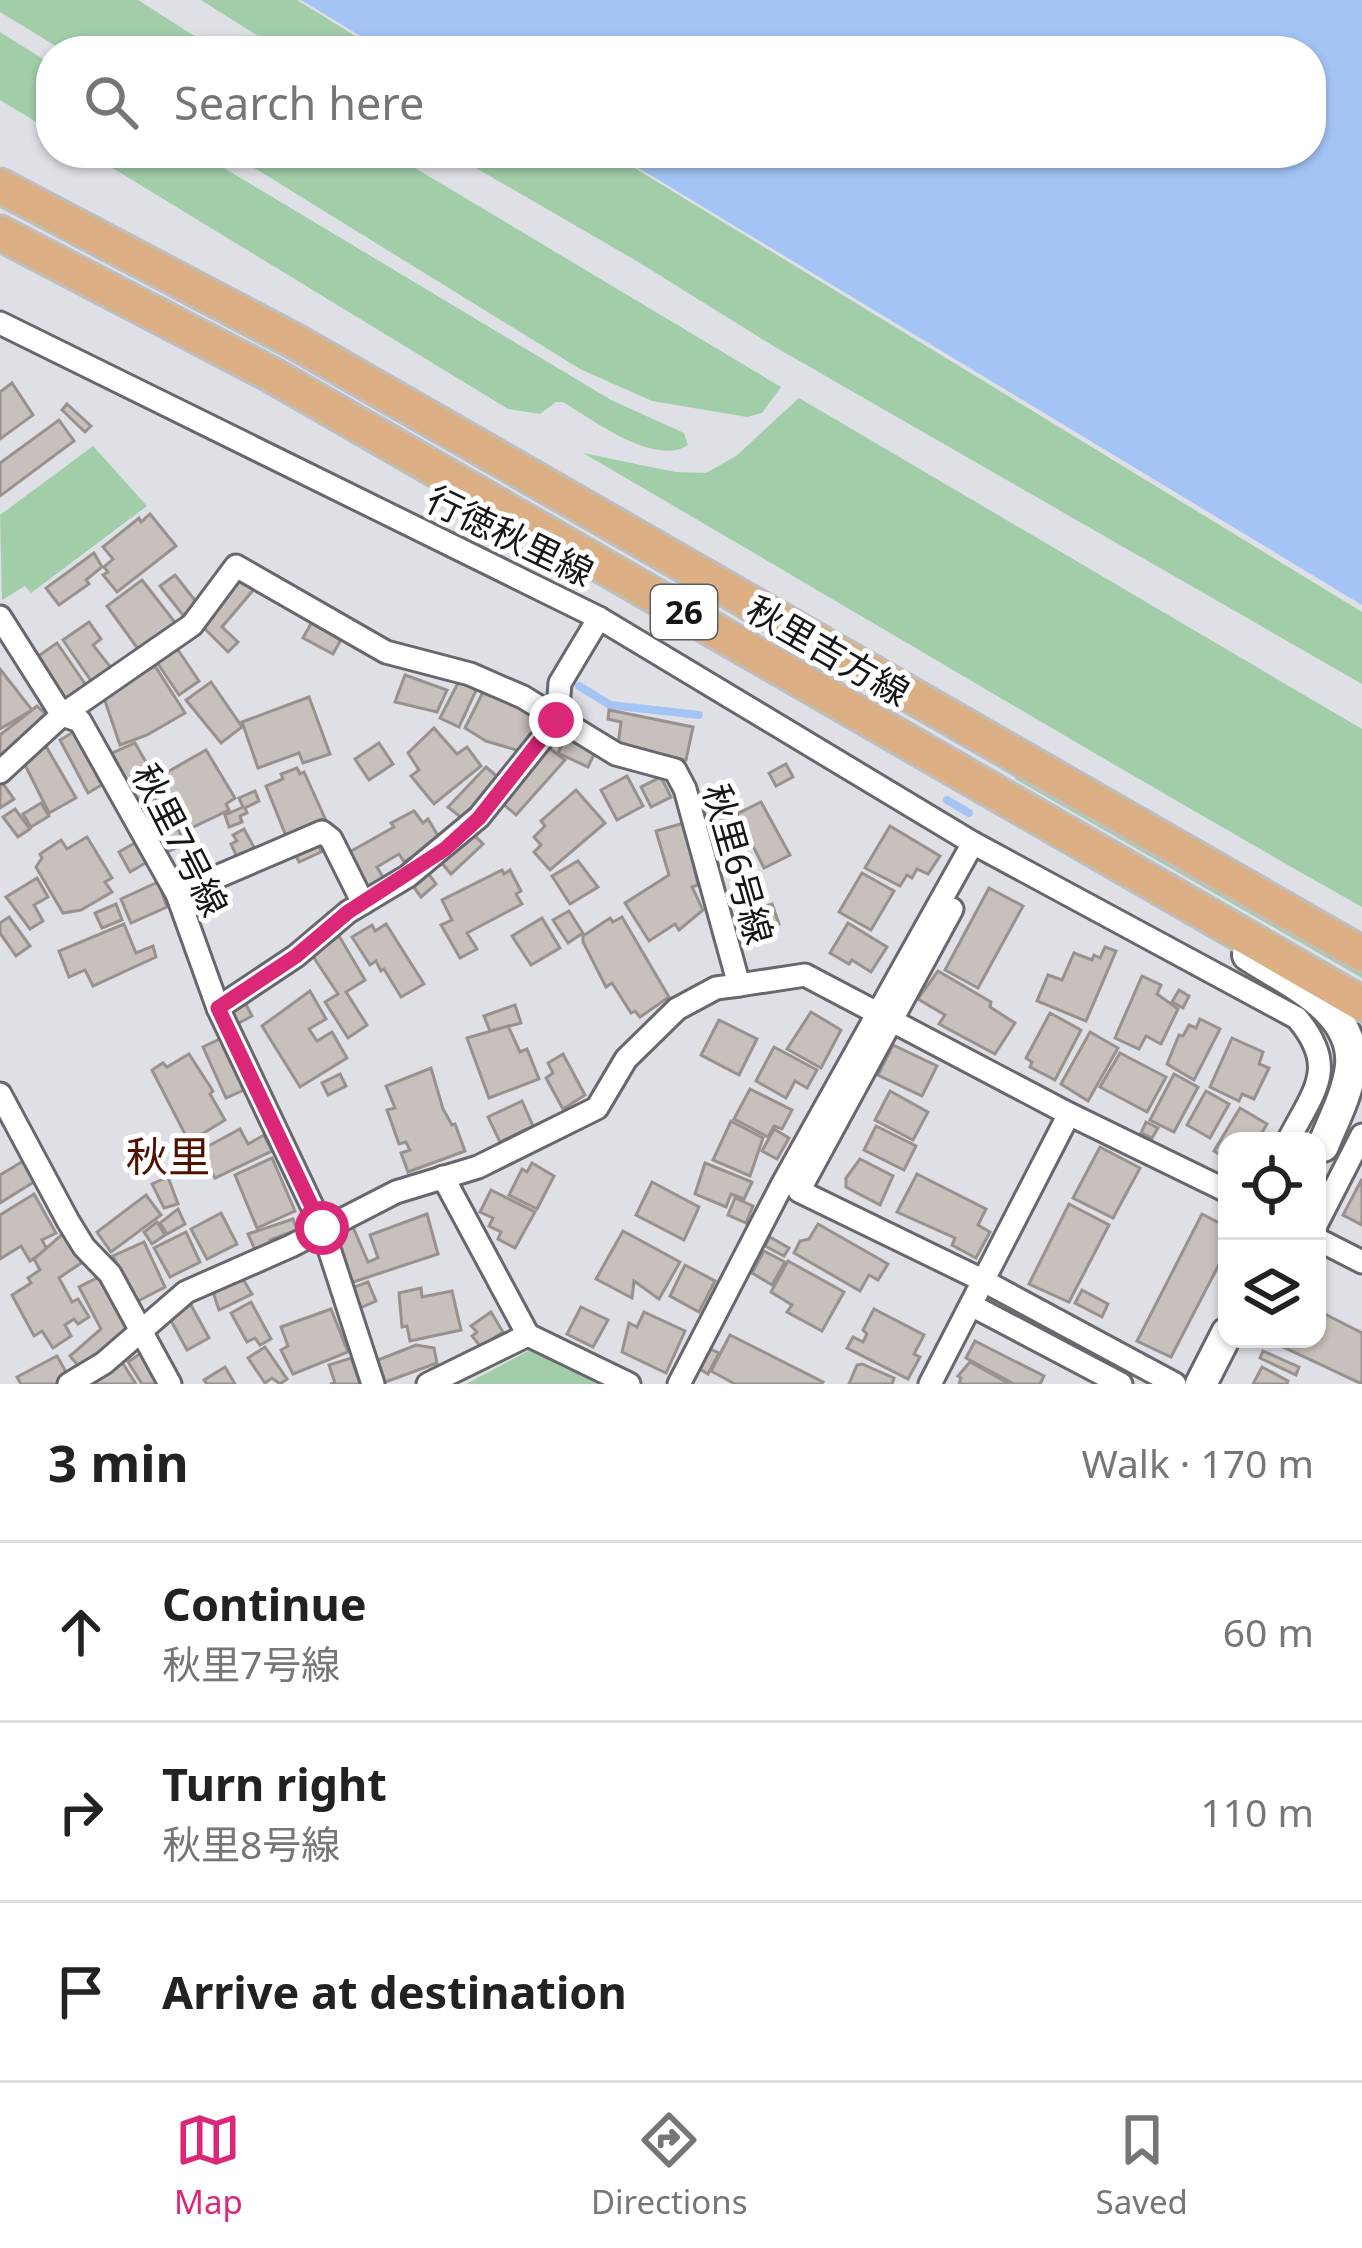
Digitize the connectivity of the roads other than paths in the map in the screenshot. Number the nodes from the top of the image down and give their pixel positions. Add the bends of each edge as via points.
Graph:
1 (0, 169) edge
2 (0, 186) edge
3 (0, 232) edge
4 (0, 253) edge
5 (216, 298) junction
6 (0, 323) edge
7 (195, 337) junction
8 (0, 617) edge
9 (599, 617) junction
10 (62, 715) junction
11 (556, 720) junction
12 (0, 772) edge
13 (1023, 808) junction
14 (973, 843) junction
15 (971, 875) dead end
16 (177, 894) junction
17 (363, 903) junction
18 (1362, 954) edge
19 (739, 985) junction
20 (1362, 1004) edge
21 (218, 1008) junction
22 (884, 1016) junction
23 (1362, 1089) edge
24 (0, 1094) edge
25 (1069, 1114) junction
26 (1293, 1132) edge
27 (1326, 1135) edge
28 (1362, 1135) edge
29 (1326, 1143) edge
30 (443, 1177) junction
31 (791, 1187) junction
32 (1218, 1187) edge
33 (1326, 1205) edge
34 (322, 1228) junction
35 (1319, 1240) edge
36 (1362, 1262) edge
37 (982, 1280) junction
38 (971, 1305) junction
39 (141, 1327) junction
40 (528, 1335) junction
41 (1219, 1348) edge
42 (70, 1384) edge
43 (170, 1384) edge
44 (373, 1384) edge
45 (428, 1384) edge
46 (629, 1384) edge
47 (679, 1384) edge
48 (930, 1384) edge
49 (1121, 1384) edge
50 (1175, 1384) edge
51 (1201, 1384) edge

1 - 5 main road
2 - 5 main road, 秋里吉方線 / 26
3 - 7 main road, 秋里吉方線 / 26
4 - 7 main road
5 - 18 main road, 秋里吉方線 / 26
6 - 9 street, 行徳秋里線
7 - 13 main road, 秋里吉方線 / 26
8 - 10 street, 秋里7号線
9 - 11 street via 560,683
9 - 14 street, 行徳秋里線
10 - 11 street, 秋里6号線 via 192,625 236,566 386,652 470,674
10 - 12 street, 秋里6号線
10 - 16 street, 秋里7号線 via 80,721
11 - 17 street via 479,818
11 - 19 street, 秋里6号線 via 632,761 675,770
13 - 20 main road, 秋里吉方線 / 26
13 - 27 street via 1332,1013 1346,1033 1351,1066
14 - 22 street
14 - 26 street, 行徳秋里線 via 1297,1018 1322,1056 1321,1077
15 - 22 street
16 - 17 street via 322,832
16 - 21 street, 秋里7号線
17 - 21 street
19 - 22 street via 805,975
19 - 30 street, 秋里6号線 via 677,1010 626,1058 597,1108
21 - 34 street, 秋里7号線
22 - 25 street
22 - 31 street
23 - 29 street
24 - 39 street via 68,1221
25 - 32 street
25 - 37 street
28 - 33 street
30 - 34 street, 秋里6号線
30 - 40 street
31 - 37 street
31 - 47 street
34 - 39 street, 秋里6号線 via 186,1292
34 - 44 street, 秋里7号線
35 - 36 street
37 - 38 street
37 - 50 street
38 - 48 street
38 - 49 street
39 - 42 street, 秋里6号線
39 - 43 street
40 - 45 street
40 - 46 street
41 - 51 street

